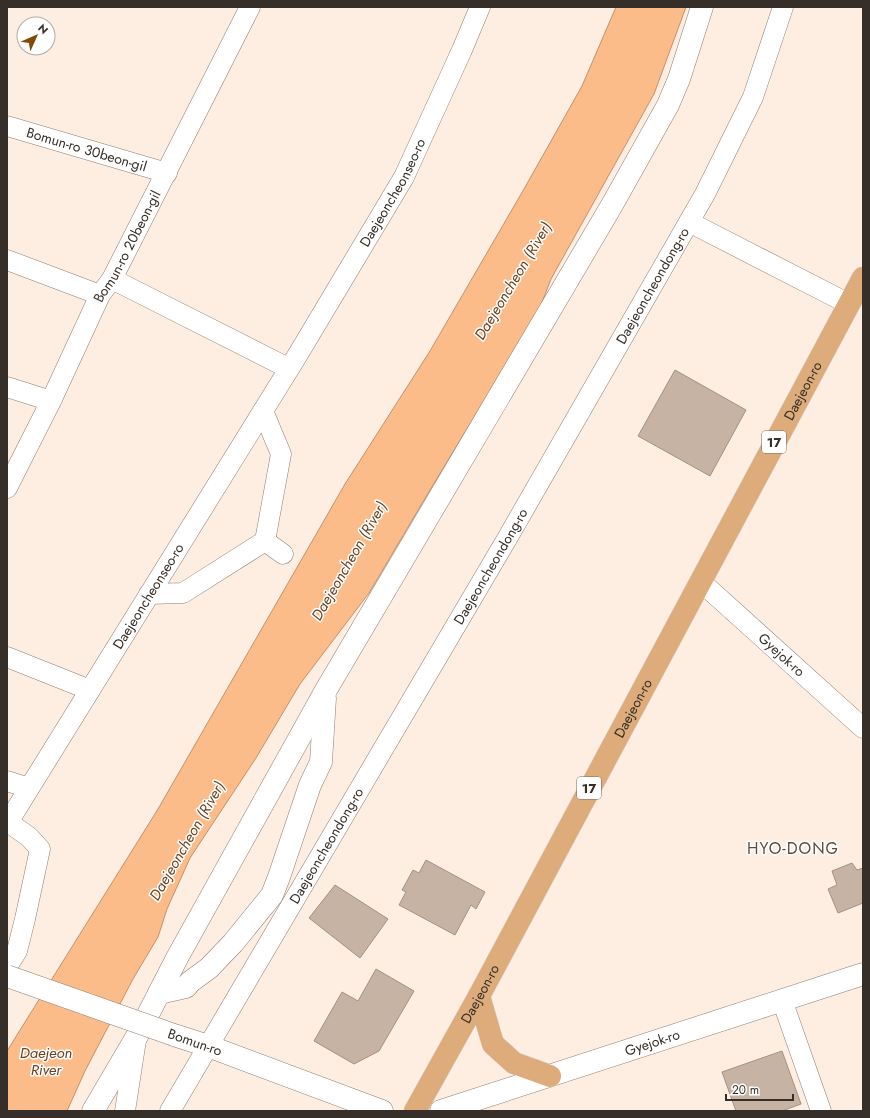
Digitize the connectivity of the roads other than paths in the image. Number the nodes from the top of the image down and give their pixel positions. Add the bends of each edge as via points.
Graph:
1 (250, 7) edge
2 (480, 7) edge
3 (702, 7) edge
4 (783, 7) edge
5 (7, 126) edge
6 (166, 172) junction
7 (689, 222) junction
8 (7, 260) edge
9 (863, 278) edge
10 (112, 279) junction
11 (100, 295) junction
12 (849, 304) junction
13 (288, 368) junction
14 (7, 387) edge
15 (51, 401) junction
16 (263, 411) junction
17 (7, 488) edge
18 (265, 541) junction
19 (283, 554) dead end
20 (700, 581) junction
21 (149, 594) junction
22 (7, 657) edge
23 (90, 690) junction
24 (326, 690) junction
25 (863, 728) edge
26 (7, 781) edge
27 (29, 788) junction
28 (8, 823) edge
29 (272, 895) junction
30 (290, 906) junction
31 (7, 967) edge
32 (863, 974) edge
33 (7, 976) edge
34 (159, 993) junction
35 (479, 996) junction
36 (782, 1000) junction
37 (137, 1036) junction
38 (208, 1046) junction
39 (550, 1076) junction
40 (93, 1111) edge
41 (125, 1111) edge
42 (170, 1111) edge
43 (382, 1111) edge
44 (415, 1111) edge
45 (440, 1111) edge
46 (821, 1111) edge

1 - 6 street, Bomun-ro 20beon-gil
2 - 13 street, Daejeoncheonseo-ro via 404,177
3 - 24 main road via 679,80 668,105 612,205
4 - 7 street, Daejeoncheondong-ro via 753,97
5 - 6 street, Bomun-ro 30beon-gil
6 - 10 street, Bomun-ro 20beon-gil
7 - 12 street
7 - 30 street, Daejeoncheondong-ro via 512,530
8 - 11 street
9 - 12 main road, Daejeon-ro / 17
10 - 11 street, Bomun-ro 20beon-gil
10 - 13 street
11 - 15 street, Bomun-ro 20beon-gil
12 - 20 main road, Daejeon-ro / 17
13 - 16 street, Daejeoncheonseo-ro
14 - 15 street
15 - 17 street, Bomun-ro 20beon-gil
16 - 18 street via 281,454
16 - 21 street, Daejeoncheonseo-ro
18 - 19 street
18 - 21 street via 183,594
20 - 25 street, Gyejok-ro
20 - 35 main road, Daejeon-ro / 17
21 - 23 street, Daejeoncheonseo-ro
22 - 23 street
23 - 27 street, Daejeoncheonseo-ro
24 - 29 main road via 321,762 310,785
24 - 34 main road
26 - 27 street
27 - 28 street, Daejeoncheonseo-ro
28 - 31 street via 29,837 40,849 17,951
29 - 30 street
29 - 34 main road via 234,943 209,968 186,987
30 - 38 street, Daejeoncheondong-ro
32 - 36 main road, Gyejok-ro
33 - 38 main road, Bomun-ro, bridge
34 - 37 main road
35 - 39 main road via 493,1044 514,1063
35 - 44 main road, Daejeon-ro / 17
36 - 39 main road, Gyejok-ro
36 - 46 street
37 - 40 main road
37 - 41 street
38 - 42 street, Daejeoncheondong-ro
38 - 43 main road, Bomun-ro
39 - 45 main road, Gyejok-ro

